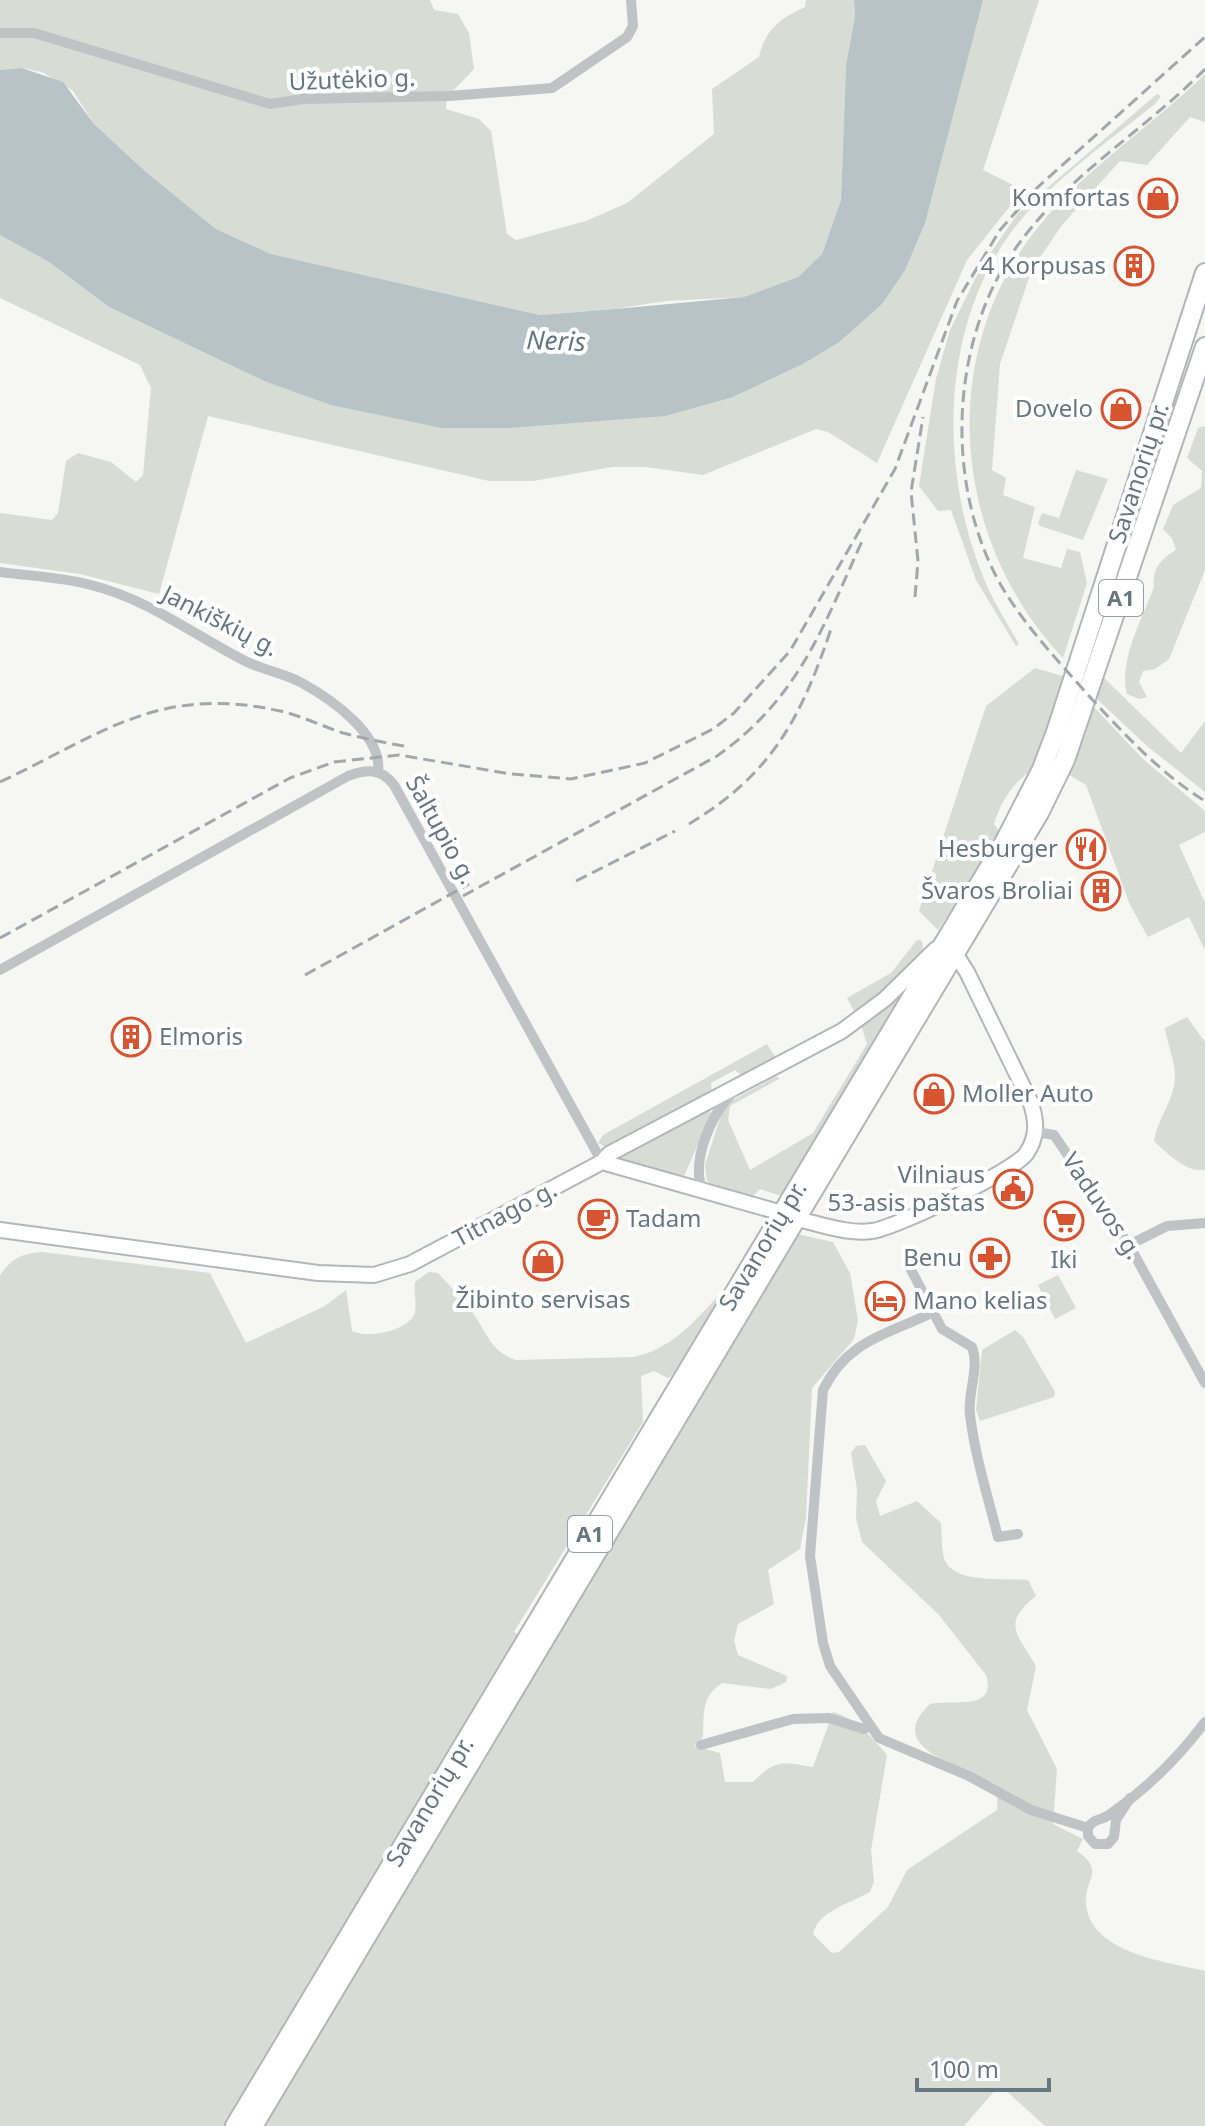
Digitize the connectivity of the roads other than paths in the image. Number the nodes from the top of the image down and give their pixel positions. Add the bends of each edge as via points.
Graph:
1 (631, 0) edge
2 (0, 33) edge
3 (1205, 273) edge
4 (1205, 347) edge
5 (1172, 374) junction
6 (1199, 383) edge
7 (0, 572) edge
8 (378, 772) junction
9 (950, 948) junction
10 (0, 970) edge
11 (738, 1088) junction
12 (1036, 1132) junction
13 (602, 1162) junction
14 (703, 1192) junction
15 (775, 1211) dead end
16 (805, 1221) dead end
17 (1205, 1223) edge
18 (0, 1230) edge
19 (1129, 1245) junction
20 (907, 1262) dead end
21 (933, 1312) junction
22 (1205, 1383) edge
23 (1018, 1534) dead end
24 (1205, 1722) edge
25 (869, 1726) junction
26 (701, 1745) dead end
27 (1130, 1798) junction
28 (1103, 1818) junction
29 (1114, 1826) junction
30 (1088, 1828) junction
31 (235, 2126) edge
32 (253, 2126) edge

1 - 2 street, Užutėkio g. via 633,26 627,37 563,84 449,96 270,104 34,33
3 - 5 highway, Savanorių pr. / A1
4 - 6 highway, Savanorių pr. / A1
5 - 6 highway
5 - 9 highway, Savanorių pr. / A1 via 1042,769
6 - 9 highway, Savanorių pr. / A1 via 1065,760 1014,859
7 - 8 street, Jankiškių g. via 115,592 244,661 302,683 369,739 379,755
8 - 10 street, Šaltupio g. via 348,776
8 - 13 street, Šaltupio g. via 394,785
9 - 11 street, Titnago g. via 865,1015
9 - 12 street via 1030,1101
9 - 31 highway, Savanorių pr. / A1
9 - 32 highway, Savanorių pr. / A1
11 - 13 street, Titnago g. via 627,1143
11 - 14 street via 721,1105 700,1157 697,1172
12 - 16 street via 1027,1152 1010,1168 885,1228 846,1231
12 - 19 street, Vaduvos g. via 1054,1135
13 - 14 street
13 - 18 street, Titnago g. via 410,1264 374,1275 318,1273
14 - 15 street
17 - 19 street via 1167,1226
19 - 22 street, Vaduvos g.
20 - 21 street
21 - 23 street via 948,1334 972,1347 969,1413 985,1487 998,1537
21 - 25 street via 870,1337 835,1370 821,1398 811,1573 825,1653
24 - 27 street via 1174,1760
25 - 26 street via 829,1718 793,1719
25 - 30 street via 879,1738 969,1776 1031,1810
27 - 28 street
27 - 29 street
28 - 29 street
28 - 30 street
29 - 30 street via 1114,1837 1104,1845 1091,1841

